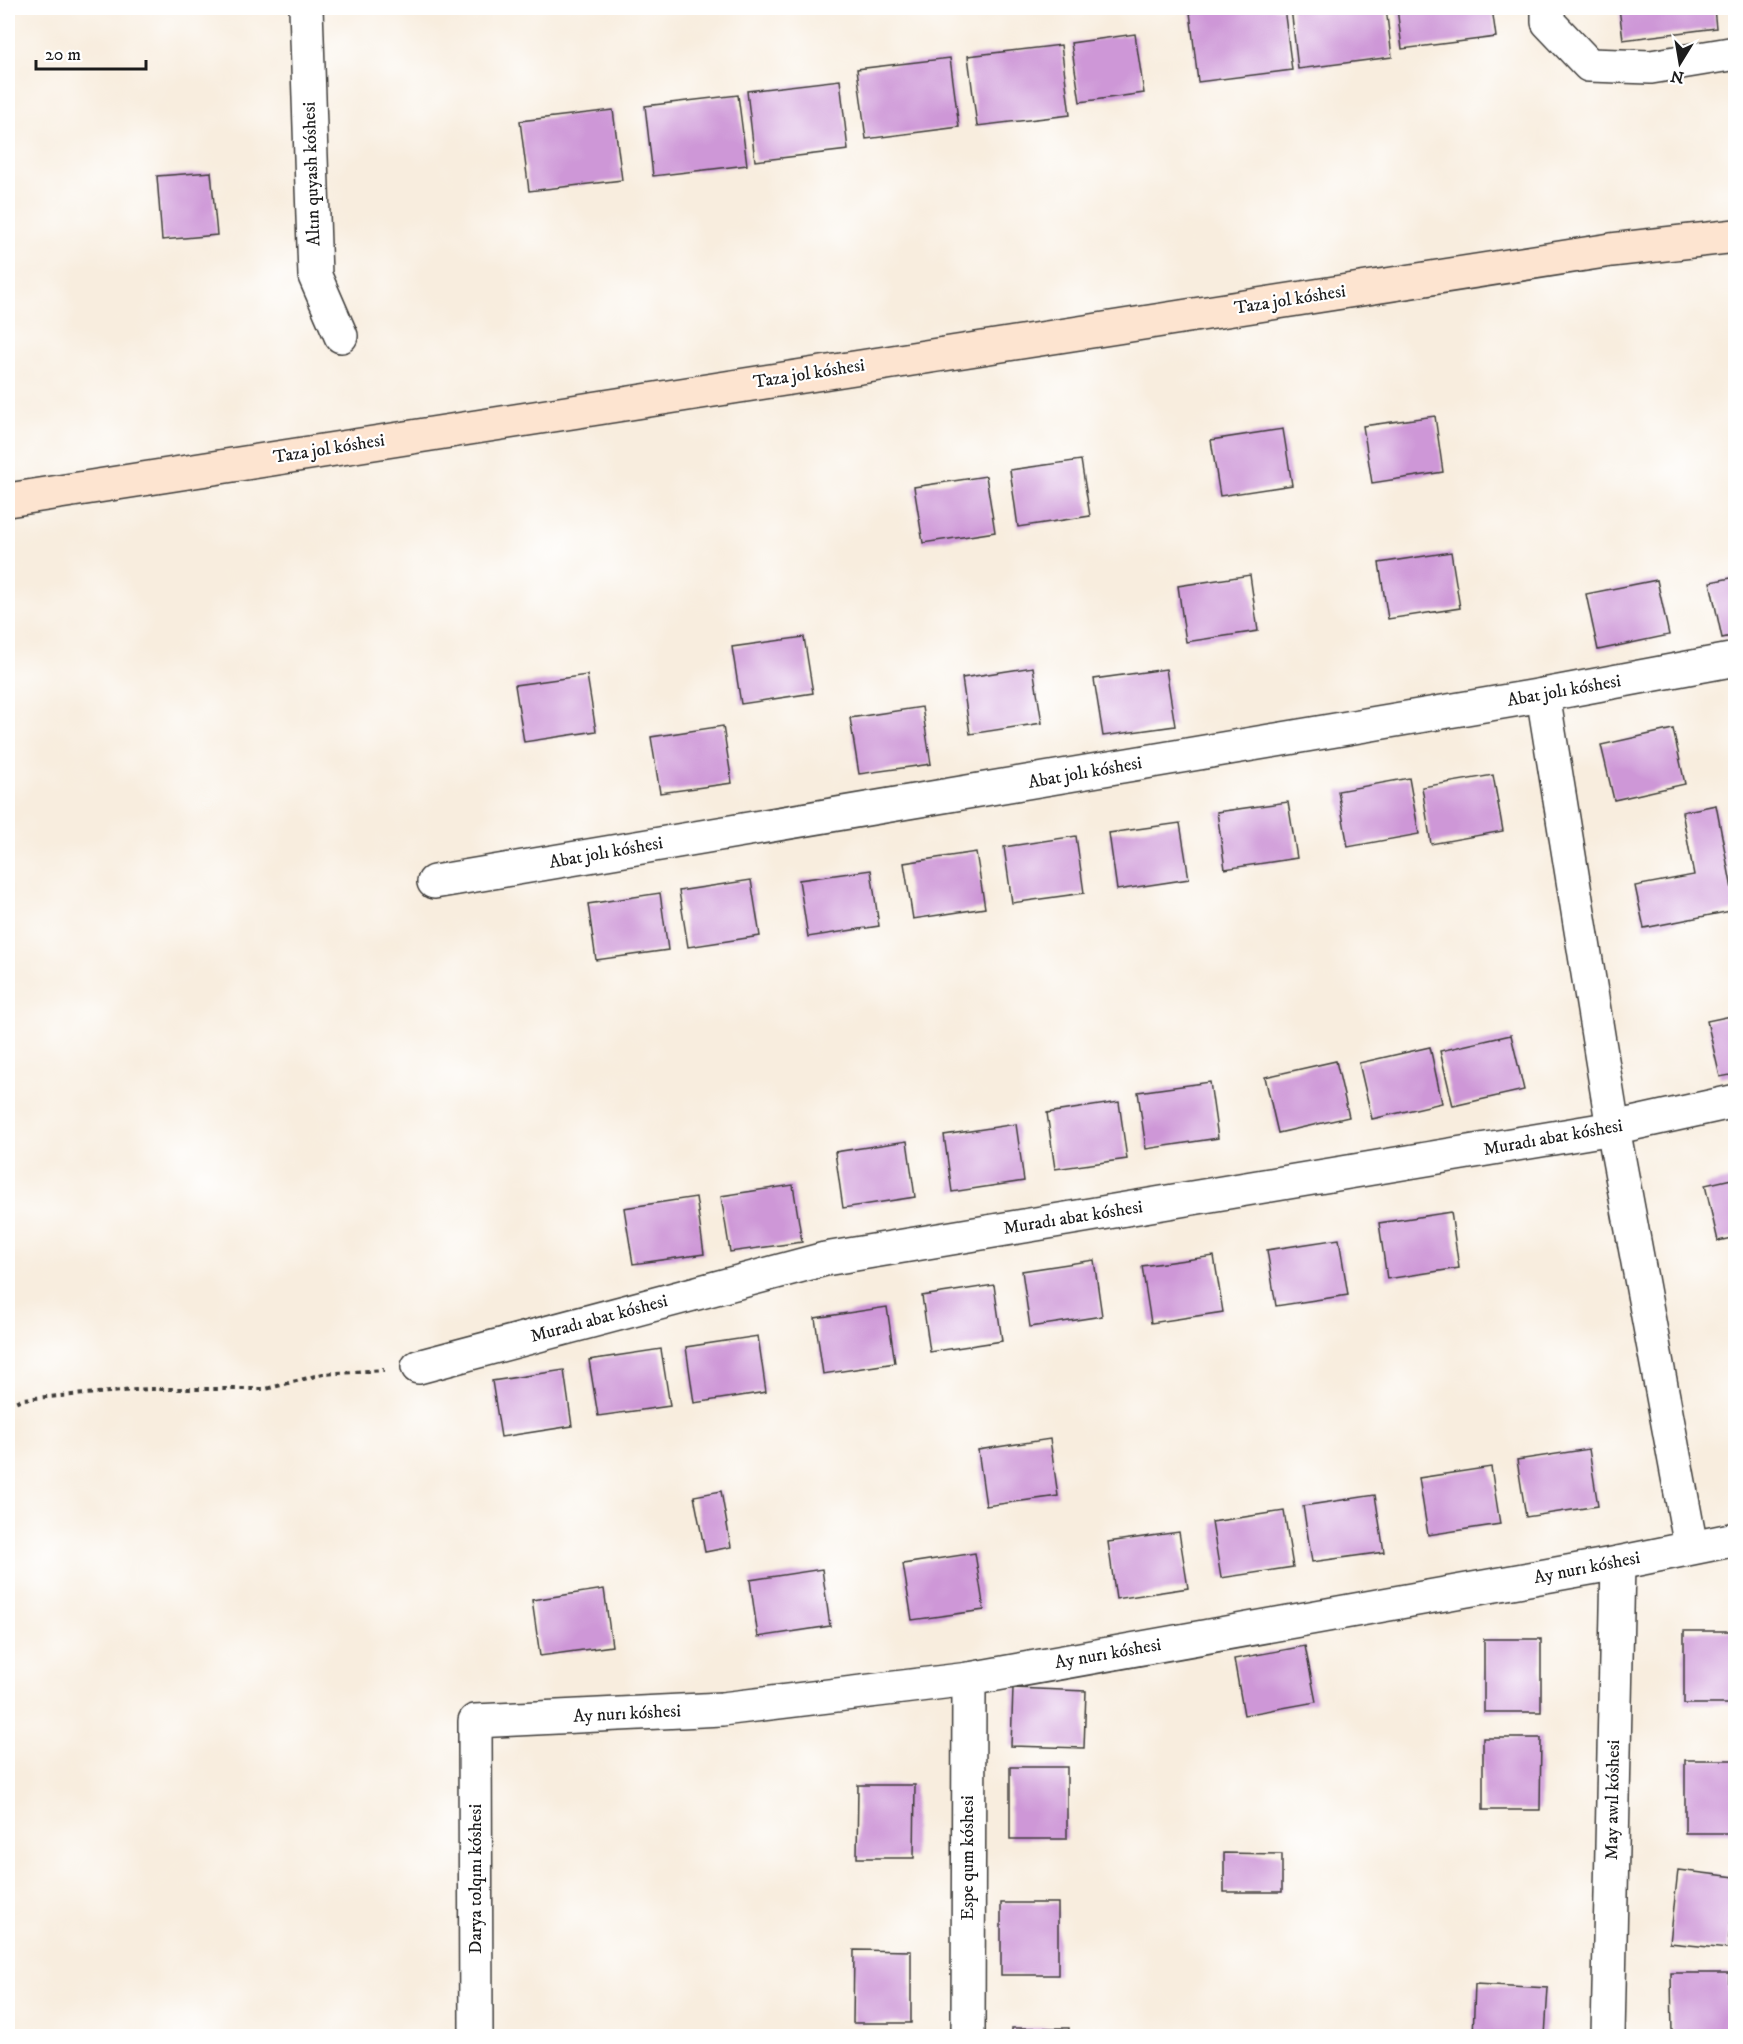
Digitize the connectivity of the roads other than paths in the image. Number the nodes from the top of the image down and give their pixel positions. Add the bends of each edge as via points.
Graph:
1 (306, 8) edge
2 (1548, 15) edge
3 (1736, 53) edge
4 (1736, 236) edge
5 (341, 336) dead end
6 (8, 500) edge
7 (1736, 659) edge
8 (1543, 695) junction
9 (434, 882) dead end
10 (1736, 1101) edge
11 (1613, 1128) junction
12 (418, 1367) road end
13 (1736, 1539) edge
14 (1691, 1547) junction
15 (1618, 1563) junction
16 (969, 1679) junction
17 (475, 1721) joint
18 (476, 2037) edge
19 (968, 2037) edge
20 (1608, 2037) edge

1 - 5 street, Altın quyash kóshesi via 315,276
2 - 3 street via 1589,65 1651,67
4 - 6 main road, Taza jol kóshesi via 1611,249
7 - 8 street, Abat jolı kóshesi
8 - 9 street, Abat jolı kóshesi
8 - 11 street
10 - 11 street, Muradı abat kóshesi
11 - 12 street, Muradı abat kóshesi via 825,1259
11 - 14 street
13 - 14 street, Ay nurı kóshesi
14 - 15 street, Ay nurı kóshesi
15 - 16 street, Ay nurı kóshesi
15 - 20 street, May awıl kóshesi
16 - 17 street, Ay nurı kóshesi via 722,1710
16 - 19 street, Espe qum kóshesi
17 - 18 street, Darya tolqını kóshesi

